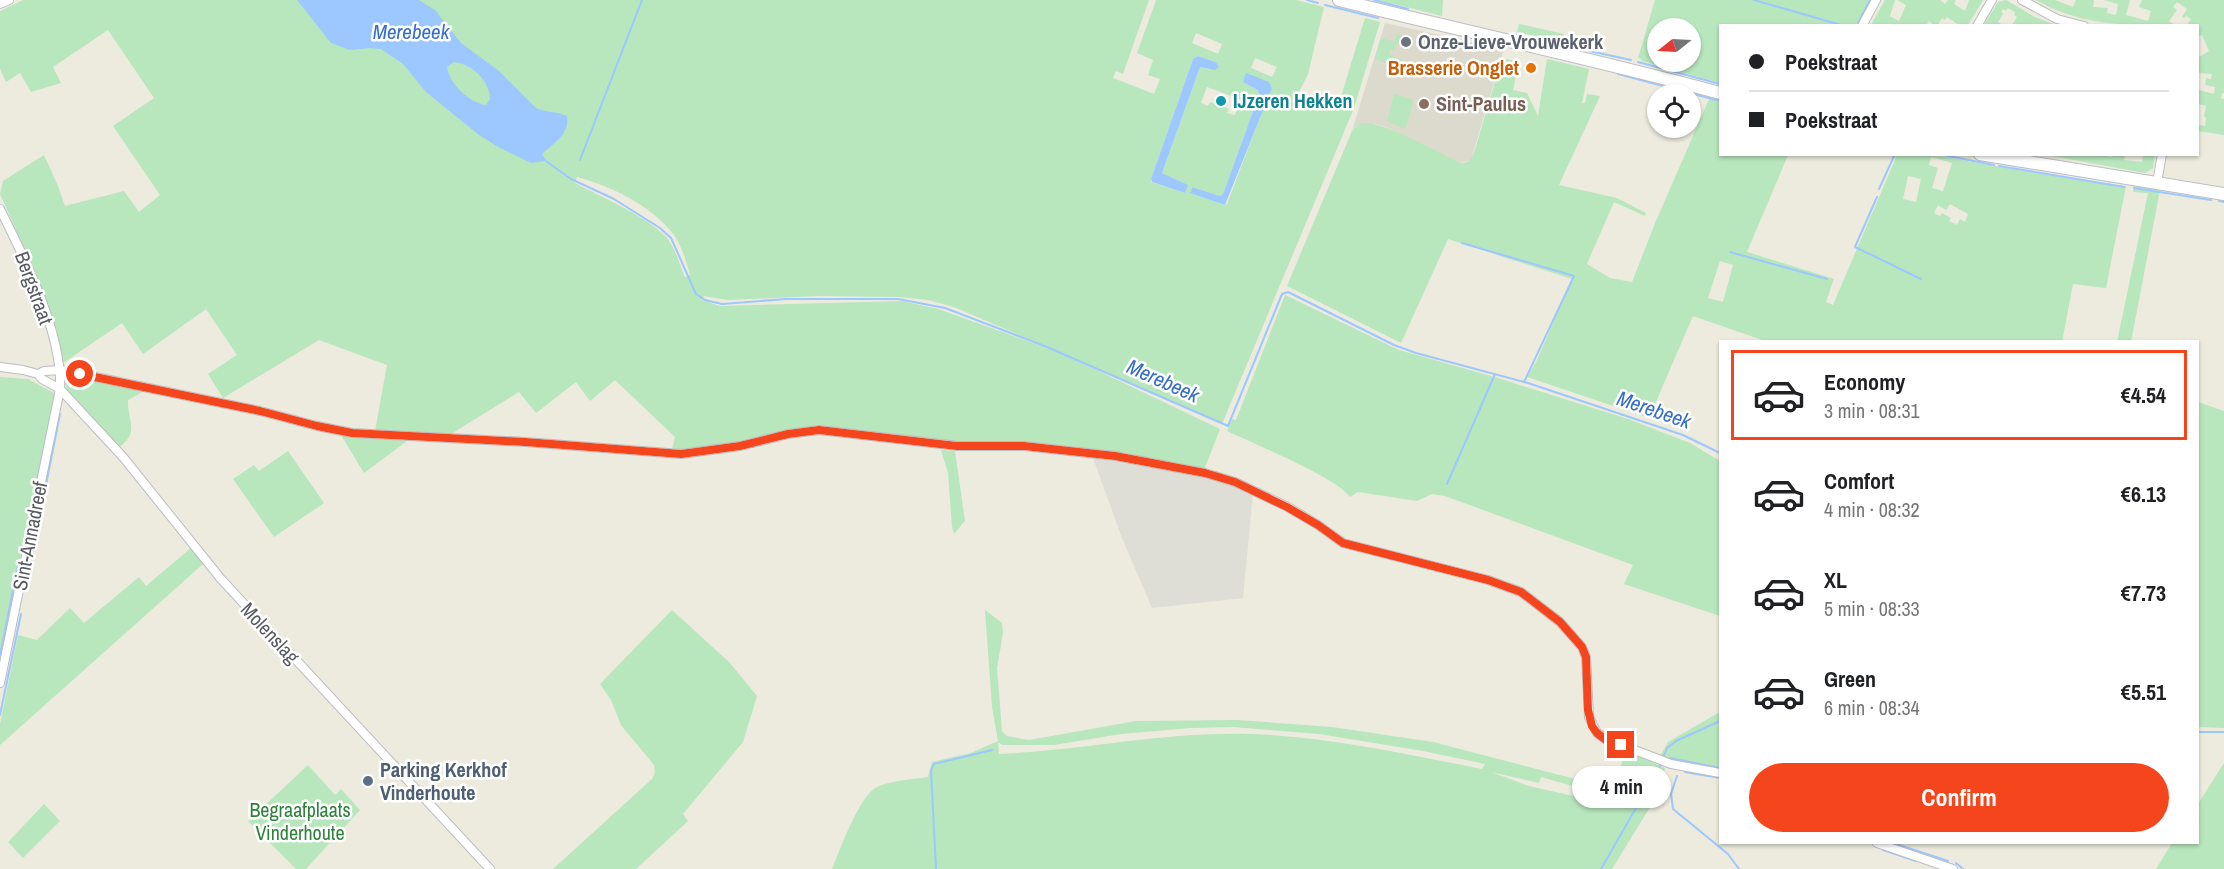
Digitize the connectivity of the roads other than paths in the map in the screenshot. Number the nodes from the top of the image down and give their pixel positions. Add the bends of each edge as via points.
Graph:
1 (9, 0) edge
2 (1339, 0) edge
3 (1876, 0) edge
4 (1992, 0) edge
5 (2022, 0) edge
6 (0, 4) edge
7 (1863, 24) edge
8 (1978, 24) edge
9 (2076, 24) edge
10 (1719, 93) edge
11 (1992, 156) edge
12 (2162, 156) edge
13 (2157, 183) junction
14 (2224, 194) edge
15 (0, 209) edge
16 (0, 367) edge
17 (61, 370) junction
18 (38, 374) junction
19 (60, 389) junction
20 (0, 683) edge
21 (1719, 773) edge
22 (1880, 844) edge
23 (490, 869) edge
24 (1953, 869) edge

1 - 6 street
2 - 10 street
3 - 7 street
4 - 8 street
5 - 9 street via 2057,19
11 - 13 street
12 - 13 street
13 - 14 street
15 - 17 street, Bergstraat via 42,303
16 - 18 street
17 - 18 street
17 - 19 street, Bergstraat
17 - 21 street via 352,433 681,454 804,431 829,430 957,446 1024,446 1115,456 1205,473 1235,482 1287,507 1343,543 1521,592 1560,622 1582,647 1589,717 1597,733 1661,760
18 - 19 street, Molenslag
19 - 20 street, Sint-Annadreef
19 - 23 street, Molenslag via 123,457 221,579
22 - 24 street

